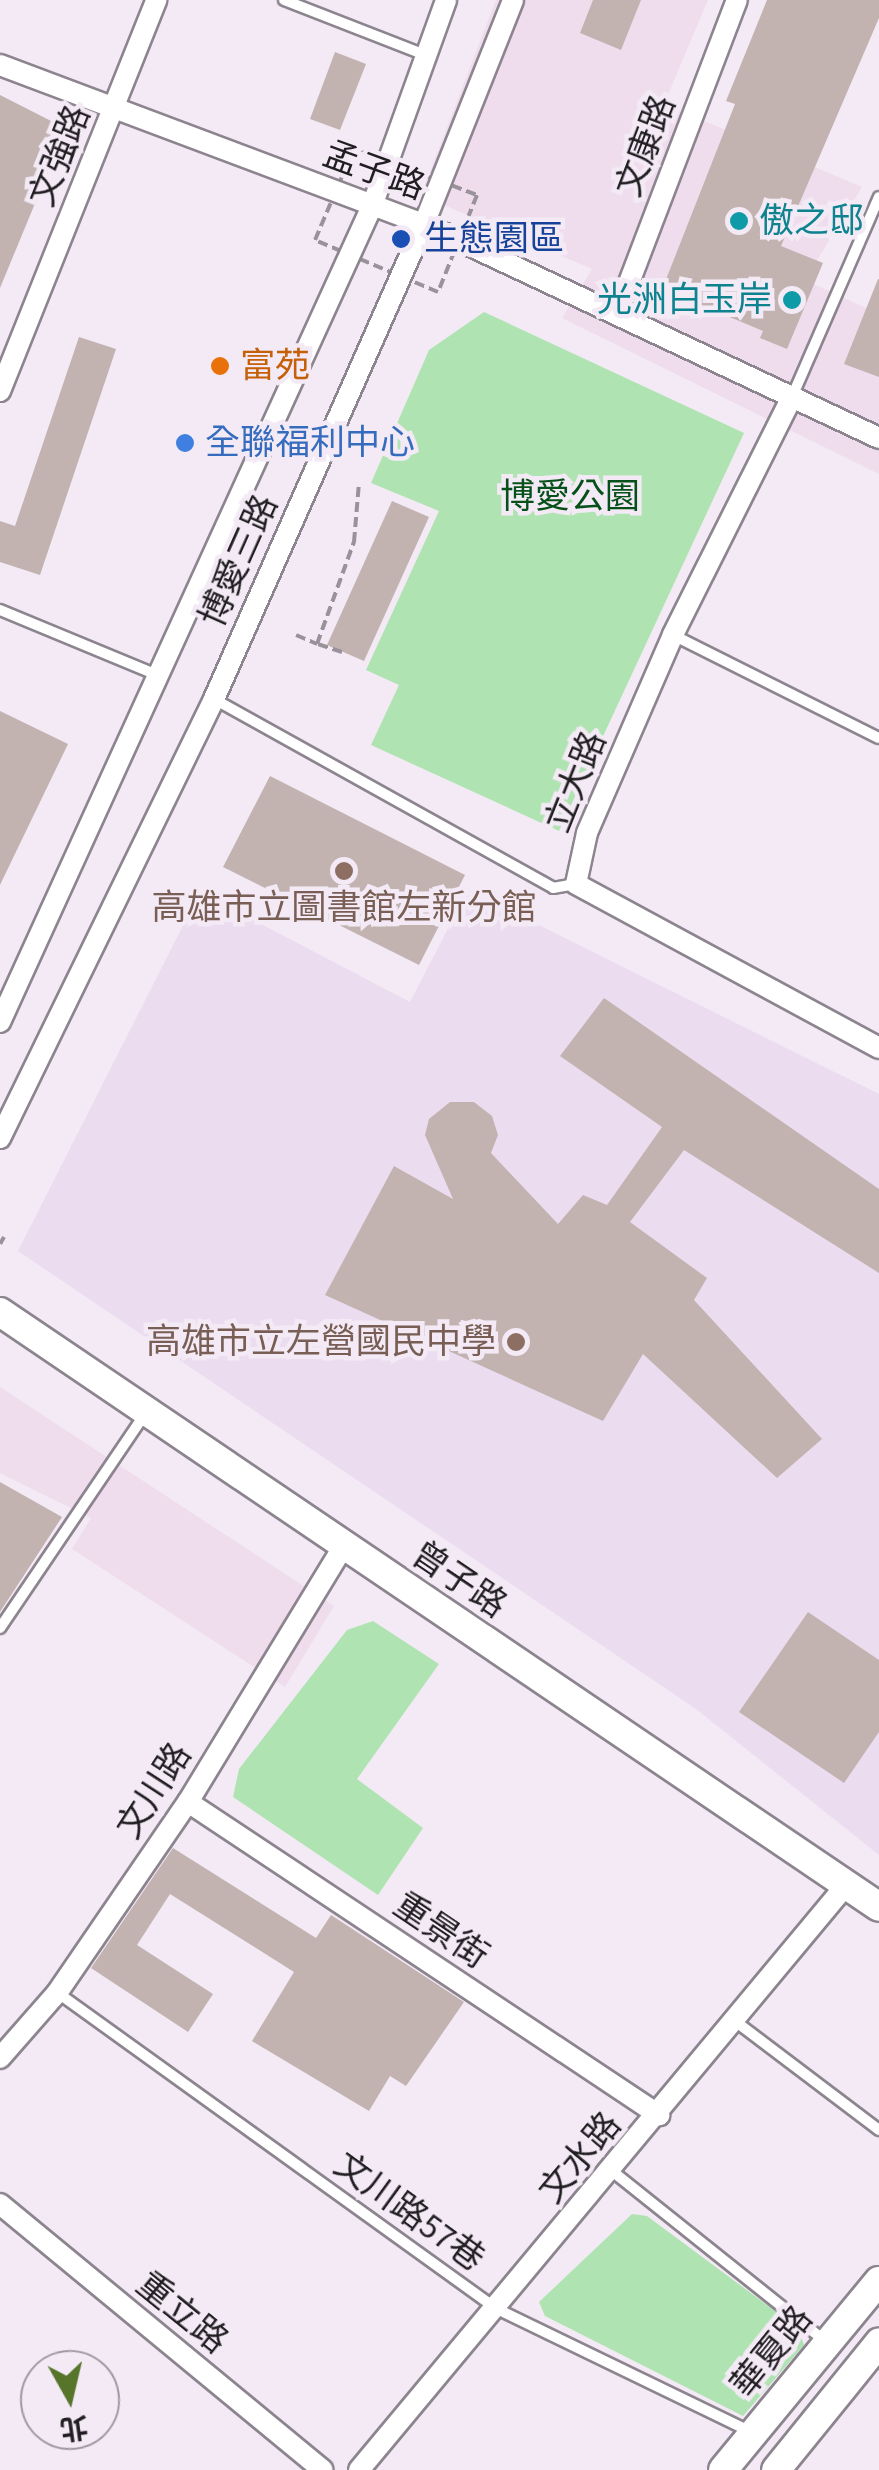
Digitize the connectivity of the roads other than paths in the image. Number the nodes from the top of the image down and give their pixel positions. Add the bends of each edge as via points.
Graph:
1 (156, 0) edge
2 (284, 0) edge
3 (446, 0) edge
4 (513, 0) edge
5 (736, 0) edge
6 (425, 55) junction
7 (0, 65) edge
8 (116, 104) junction
9 (879, 196) edge
10 (372, 206) junction
11 (424, 224) junction
12 (617, 314) junction
13 (5, 363) edge
14 (0, 391) edge
15 (792, 397) junction
16 (879, 438) edge
17 (0, 610) edge
18 (674, 636) junction
19 (160, 676) junction
20 (214, 699) junction
21 (879, 738) edge
22 (576, 884) junction
23 (0, 1022) edge
24 (879, 1048) edge
25 (0, 1138) edge
26 (0, 1312) edge
27 (145, 1413) junction
28 (343, 1547) junction
29 (0, 1628) edge
30 (188, 1802) junction
31 (846, 1885) junction
32 (879, 1907) edge
33 (57, 1993) junction
34 (735, 2021) junction
35 (0, 2058) edge
36 (659, 2115) junction
37 (879, 2130) edge
38 (612, 2171) junction
39 (0, 2204) edge
40 (879, 2281) edge
41 (496, 2309) junction
42 (827, 2343) junction
43 (879, 2343) edge
44 (754, 2434) junction
45 (784, 2467) edge
46 (323, 2470) edge
47 (359, 2470) edge
48 (723, 2470) edge

1 - 8 street, 文強路
2 - 6 lane
3 - 6 street, 博愛三路
4 - 11 street, 博愛三路
5 - 12 street, 文康路
6 - 10 street, 博愛三路
7 - 8 street, 孟子路
8 - 10 street, 孟子路
8 - 13 street, 文強路
9 - 15 lane
10 - 11 street, 孟子路
10 - 19 street, 博愛三路
11 - 12 street, 孟子路
11 - 20 street, 博愛三路
12 - 15 street, 孟子路
13 - 14 street, 文強路
15 - 16 street, 孟子路
15 - 18 street, 立大路
17 - 19 lane
18 - 21 lane
18 - 22 street, 立大路 via 587,833
19 - 23 street, 博愛三路
20 - 22 lane via 554,888
20 - 25 street, 博愛三路
22 - 24 street, 立大路
26 - 27 street, 曾子路
27 - 28 street, 曾子路
27 - 29 lane
28 - 30 street, 文川路
28 - 31 street, 曾子路
30 - 33 street, 文川路
30 - 36 street, 重景街
31 - 32 street, 曾子路
31 - 34 street, 文水路
33 - 35 street, 文川路
33 - 41 lane, 文川路57巷
34 - 36 street, 文水路
34 - 37 lane
36 - 38 street, 文水路
38 - 41 street, 文水路
38 - 42 lane
39 - 46 street, 重立路
40 - 42 street, 華夏路
41 - 44 lane, 文川路57巷
41 - 47 street, 文水路
42 - 44 street, 華夏路
43 - 45 street
44 - 48 street, 華夏路

